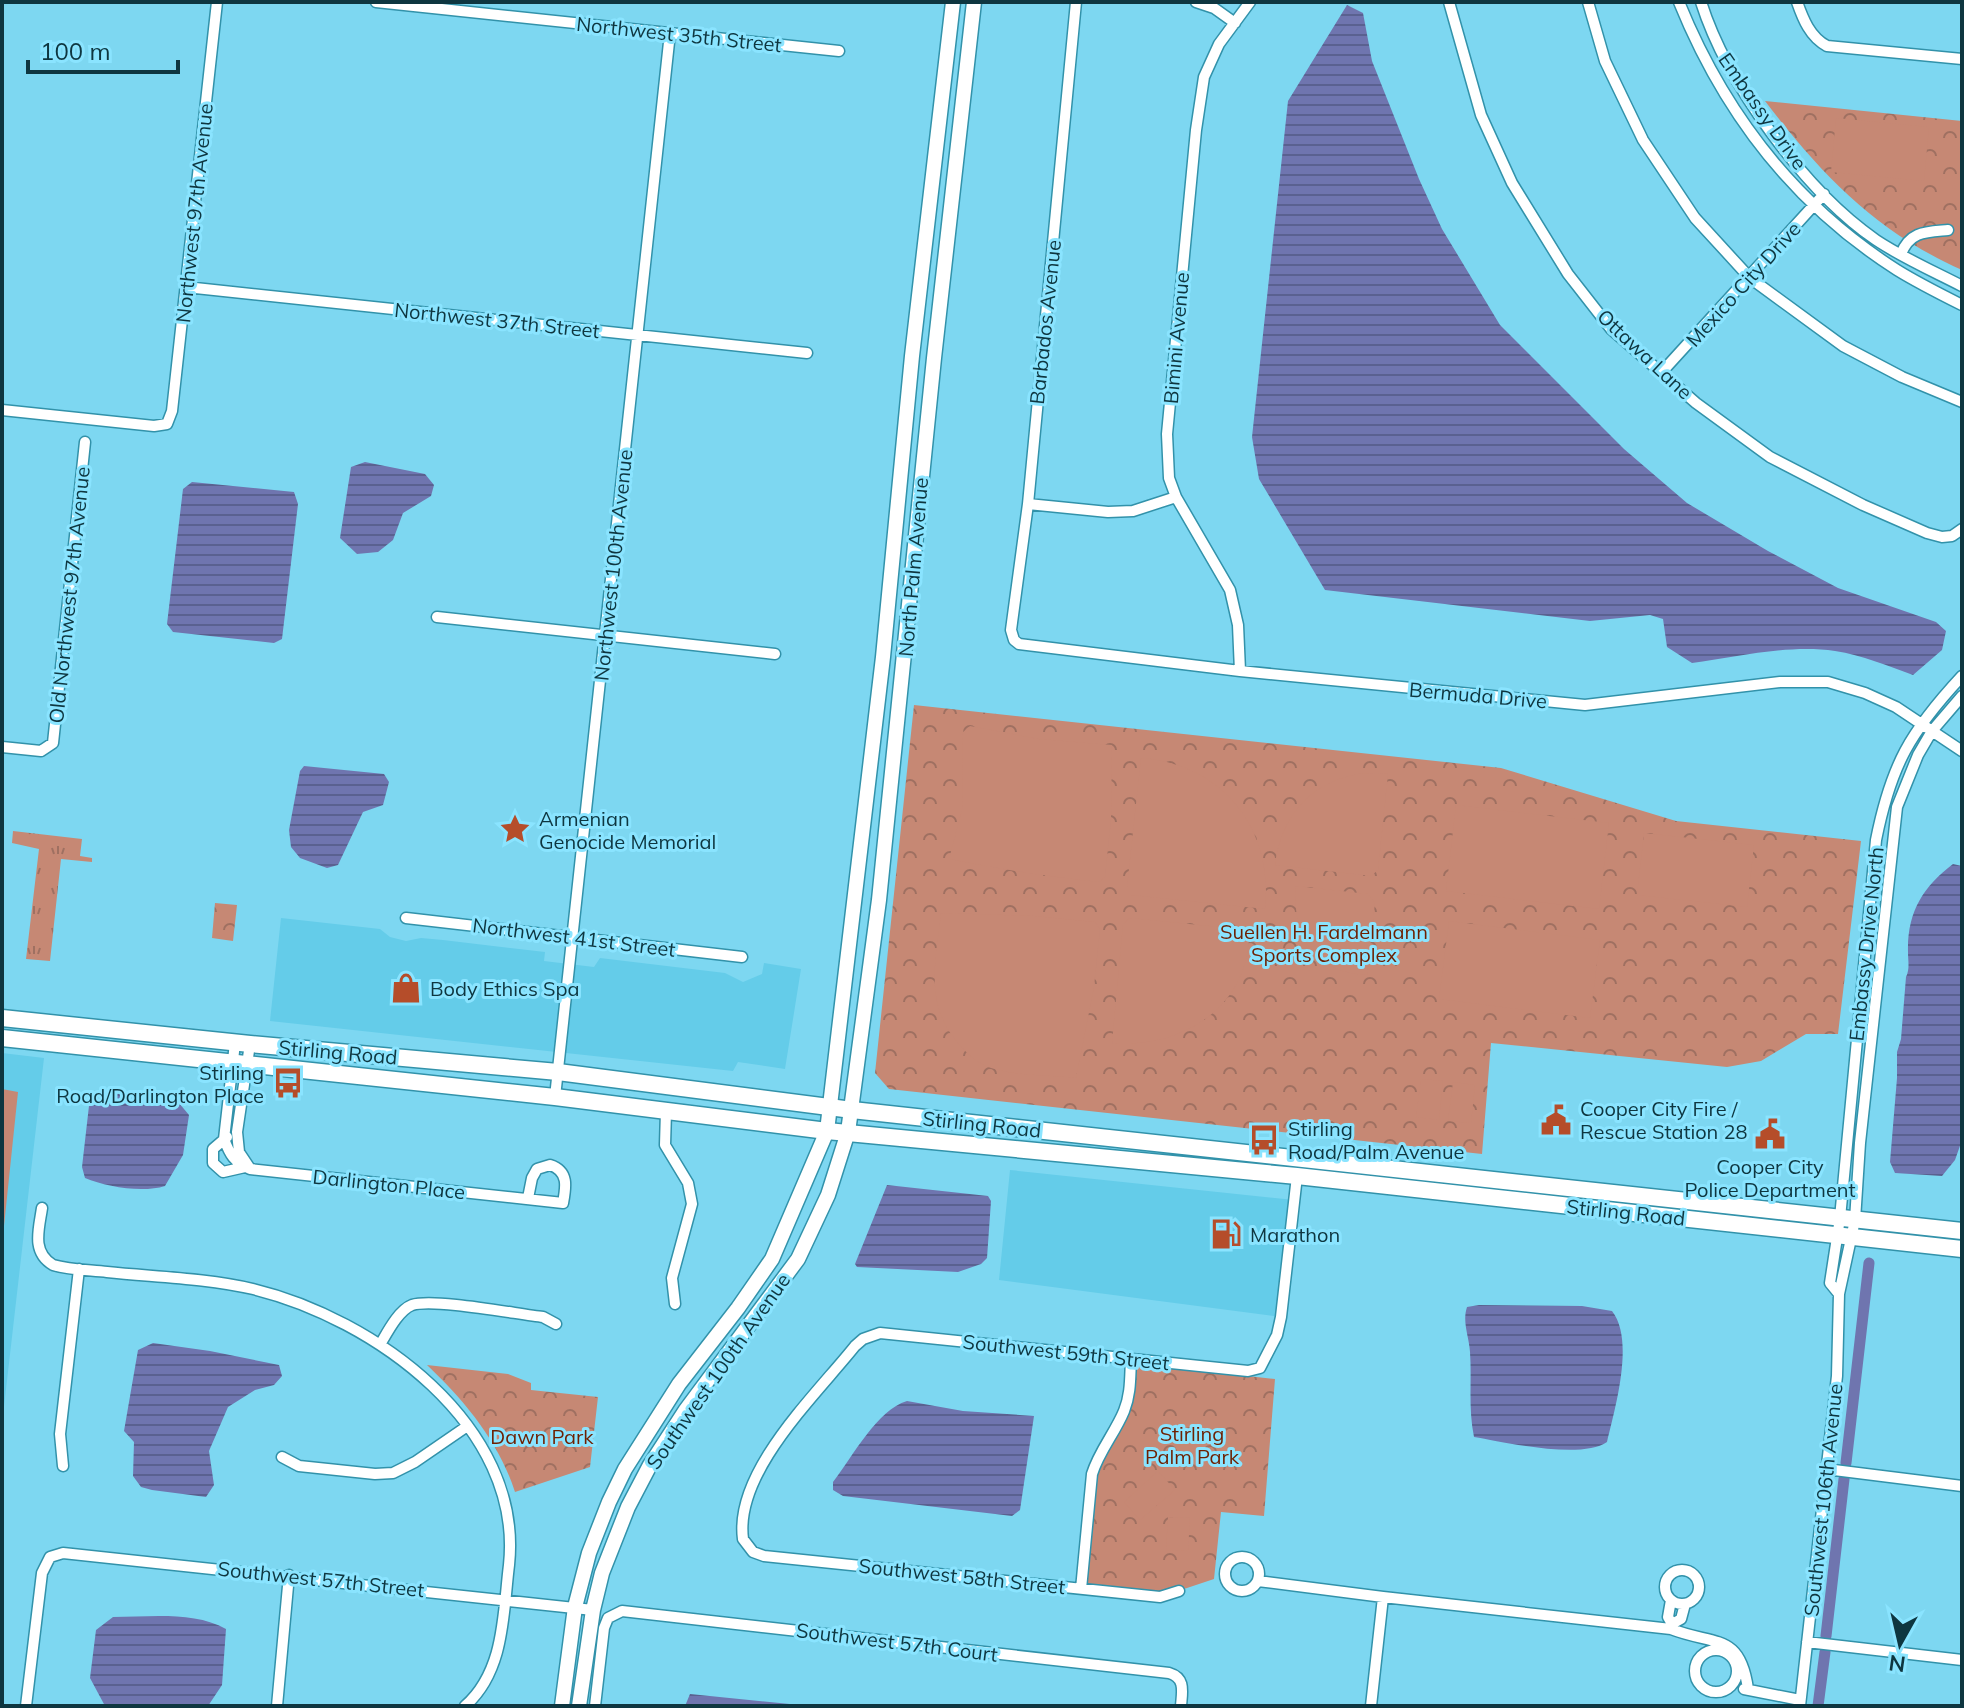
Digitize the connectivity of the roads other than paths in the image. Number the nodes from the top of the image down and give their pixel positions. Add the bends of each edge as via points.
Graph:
1 (217, 2) edge
2 (376, 2) edge
3 (953, 2) edge
4 (974, 2) edge
5 (1076, 2) edge
6 (1196, 2) edge
7 (1250, 2) edge
8 (1449, 2) edge
9 (1588, 2) edge
10 (1679, 2) edge
11 (1701, 2) edge
12 (1797, 2) edge
13 (1235, 23) junction
14 (670, 33) junction
15 (839, 51) dead end
16 (1962, 59) edge
17 (1824, 194) junction
18 (1814, 206) junction
19 (1948, 230) dead end
20 (1901, 254) junction
21 (1750, 278) junction
22 (1962, 286) edge
23 (186, 287) junction
24 (1962, 305) edge
25 (637, 335) junction
26 (807, 353) dead end
27 (1661, 373) junction
28 (1962, 402) edge
29 (2, 410) edge
30 (85, 442) dead end
31 (902, 466) junction
32 (923, 468) junction
33 (1176, 497) junction
34 (1028, 504) junction
35 (1962, 529) edge
36 (437, 617) dead end
37 (605, 636) junction
38 (1014, 640) joint
39 (775, 654) dead end
40 (1240, 671) junction
41 (1962, 676) edge
42 (1962, 696) edge
43 (1921, 724) junction
44 (1932, 731) junction
45 (2, 747) edge
46 (1962, 751) edge
47 (406, 918) dead end
48 (572, 937) junction
49 (742, 957) dead end
50 (2, 1018) edge
51 (58, 1024) junction
52 (2, 1038) edge
53 (56, 1044) junction
54 (242, 1044) junction
55 (240, 1063) junction
56 (558, 1072) junction
57 (555, 1097) junction
58 (242, 1102) junction
59 (830, 1107) junction
60 (852, 1110) junction
61 (227, 1111) junction
62 (666, 1111) junction
63 (827, 1131) junction
64 (237, 1132) junction
65 (848, 1132) junction
66 (224, 1139) junction
67 (248, 1168) junction
68 (1297, 1176) junction
69 (528, 1198) junction
70 (42, 1208) dead end
71 (1846, 1228) junction
72 (1962, 1231) edge
73 (1962, 1249) edge
74 (79, 1269) junction
75 (675, 1304) dead end
76 (556, 1324) dead end
77 (381, 1343) junction
78 (1131, 1359) junction
79 (466, 1427) junction
80 (282, 1457) dead end
81 (63, 1466) dead end
82 (1826, 1469) junction
83 (1962, 1486) edge
84 (747, 1547) joint
85 (289, 1575) junction
86 (1258, 1581) dead end
87 (1081, 1589) junction
88 (1179, 1591) dead end
89 (1383, 1597) junction
90 (505, 1600) junction
91 (1671, 1600) junction
92 (1685, 1604) junction
93 (575, 1607) junction
94 (593, 1610) junction
95 (1672, 1626) junction
96 (1688, 1635) junction
97 (1807, 1642) junction
98 (1706, 1652) junction
99 (1962, 1660) edge
100 (1696, 1662) junction
101 (1737, 1677) junction
102 (1729, 1688) junction
103 (1748, 1689) junction
104 (1800, 1703) edge
105 (26, 1706) edge
106 (277, 1706) edge
107 (465, 1706) edge
108 (562, 1706) edge
109 (579, 1706) edge
110 (595, 1706) edge
111 (1181, 1706) edge
112 (1371, 1706) edge

1 - 23 street, Northwest 97th Avenue
2 - 14 street, Northwest 35th Street
3 - 31 main road, North Palm Avenue
4 - 32 main road, North Palm Avenue
5 - 34 street, Barbados Avenue
6 - 13 street
7 - 13 street, Bimini Avenue
8 - 27 street, Ottawa Lane via 1481,115 1512,183 1576,285 1611,329
9 - 21 street via 1605,61 1643,140 1695,218
10 - 18 street, Embassy Drive via 1732,108 1770,161
11 - 17 street, Embassy Drive via 1718,47 1753,105
12 - 16 street via 1811,33 1827,46
13 - 33 street, Bimini Avenue via 1204,77 1196,130 1167,434 1169,478
14 - 15 street, Northwest 35th Street
14 - 25 street, Northwest 100th Avenue
17 - 18 street, Mexico City Drive
17 - 20 street, Embassy Drive
18 - 21 street, Mexico City Drive
18 - 24 street, Embassy Drive via 1898,271
19 - 20 street via 1915,233
20 - 22 street, Embassy Drive
21 - 27 street, Mexico City Drive
21 - 28 street via 1843,346
23 - 25 street, Northwest 37th Street
23 - 29 street, Northwest 97th Avenue via 167,424
25 - 26 street, Northwest 37th Street
25 - 37 street, Northwest 100th Avenue
27 - 35 street, Ottawa Lane via 1770,457 1934,536 1952,536
30 - 45 street, Old Northwest 97th Avenue via 53,743 41,751
31 - 32 main road
31 - 59 main road, North Palm Avenue
32 - 60 main road, North Palm Avenue
33 - 34 street via 1120,512
33 - 40 street, Bimini Avenue via 1230,590
34 - 38 street, Barbados Avenue via 1011,630
36 - 37 street
37 - 39 street
37 - 48 street, Northwest 100th Avenue
38 - 40 street, Bermuda Drive via 1027,647
40 - 43 street, Bermuda Drive via 1585,705 1780,682 1828,682 1896,707
41 - 43 street, Embassy Drive North
42 - 44 street, Embassy Drive North
43 - 44 street, Bermuda Drive
43 - 71 street, Embassy Drive North via 1890,779 1876,840
44 - 46 street, Bermuda Drive
44 - 71 street, Embassy Drive North via 1897,807
47 - 48 street, Northwest 41st Street
48 - 49 street, Northwest 41st Street
48 - 56 street, Northwest 100th Avenue
50 - 51 main road, Stirling Road
51 - 53 main road
51 - 54 main road, Stirling Road
52 - 53 main road, Stirling Road
53 - 55 main road, Stirling Road
54 - 55 street
54 - 55 street
54 - 56 main road, Stirling Road
55 - 57 main road, Stirling Road
55 - 58 street
55 - 61 street
56 - 57 street, Northwest 100th Avenue
56 - 59 main road, Stirling Road
57 - 62 main road, Stirling Road
58 - 61 street
58 - 64 street
59 - 60 main road, Stirling Road
59 - 63 main road, North Palm Avenue
60 - 65 main road, North Palm Avenue
60 - 71 main road, Stirling Road
61 - 66 street
62 - 63 main road, Stirling Road
62 - 75 street via 665,1145 688,1183 692,1204 672,1278
63 - 65 main road, Stirling Road
63 - 93 main road, Southwest 100th Avenue via 772,1259 679,1384 625,1469 595,1536
64 - 66 street
64 - 67 street
65 - 68 main road, Stirling Road
65 - 94 main road, Southwest 100th Avenue via 828,1195 798,1259 650,1465 613,1542
66 - 67 street via 233,1159
66 - 67 street, Darlington Place via 213,1149 216,1168
67 - 69 street, Darlington Place
68 - 71 main road, Stirling Road
68 - 78 street, Southwest 59th Street via 1281,1317 1260,1368
69 - 69 street, Darlington Place via 537,1169 550,1165 563,1174 563,1203
70 - 74 street via 40,1252 53,1265
71 - 72 main road, Stirling Road
71 - 73 main road, Stirling Road
71 - 82 street, Southwest 106th Avenue via 1830,1283 1839,1294 1837,1376
74 - 77 street via 251,1289 324,1312
74 - 81 street via 60,1434
76 - 77 street via 543,1317 428,1303 409,1306
77 - 79 street via 432,1386
78 - 84 street, Southwest 59th Street via 894,1333 871,1335 855,1346 760,1468 743,1518
78 - 87 street via 1126,1407 1092,1474
79 - 80 street via 393,1473 299,1466
79 - 90 street via 499,1480 505,1500 510,1539
82 - 83 street
82 - 97 street, Southwest 106th Avenue
84 - 87 street, Southwest 58th Street via 764,1556
85 - 90 street, Southwest 57th Street
85 - 105 street, Southwest 57th Street via 71,1553 50,1557 42,1573
85 - 106 street
86 - 89 street
87 - 88 street, Southwest 58th Street via 1160,1597
89 - 95 street
89 - 112 street
90 - 93 street, Southwest 57th Street
90 - 107 street via 492,1670
91 - 92 street
91 - 92 street via 1665,1588 1668,1577 1689,1571 1699,1589
91 - 95 street
92 - 95 street via 1681,1619
93 - 94 street, Southwest 57th Street
93 - 108 main road, Southwest 100th Avenue
94 - 109 main road, Southwest 100th Avenue
95 - 96 street
96 - 98 street
96 - 100 street
96 - 103 street via 1733,1648 1745,1669
97 - 99 street
97 - 104 street, Southwest 106th Avenue
98 - 100 street
98 - 101 street via 1720,1650 1732,1657
100 - 102 street via 1695,1676 1702,1688 1716,1693
101 - 102 street
101 - 103 street
102 - 103 street
103 - 104 street
110 - 111 street, Southwest 57th Court via 604,1628 608,1618 622,1611 1169,1673 1179,1678

